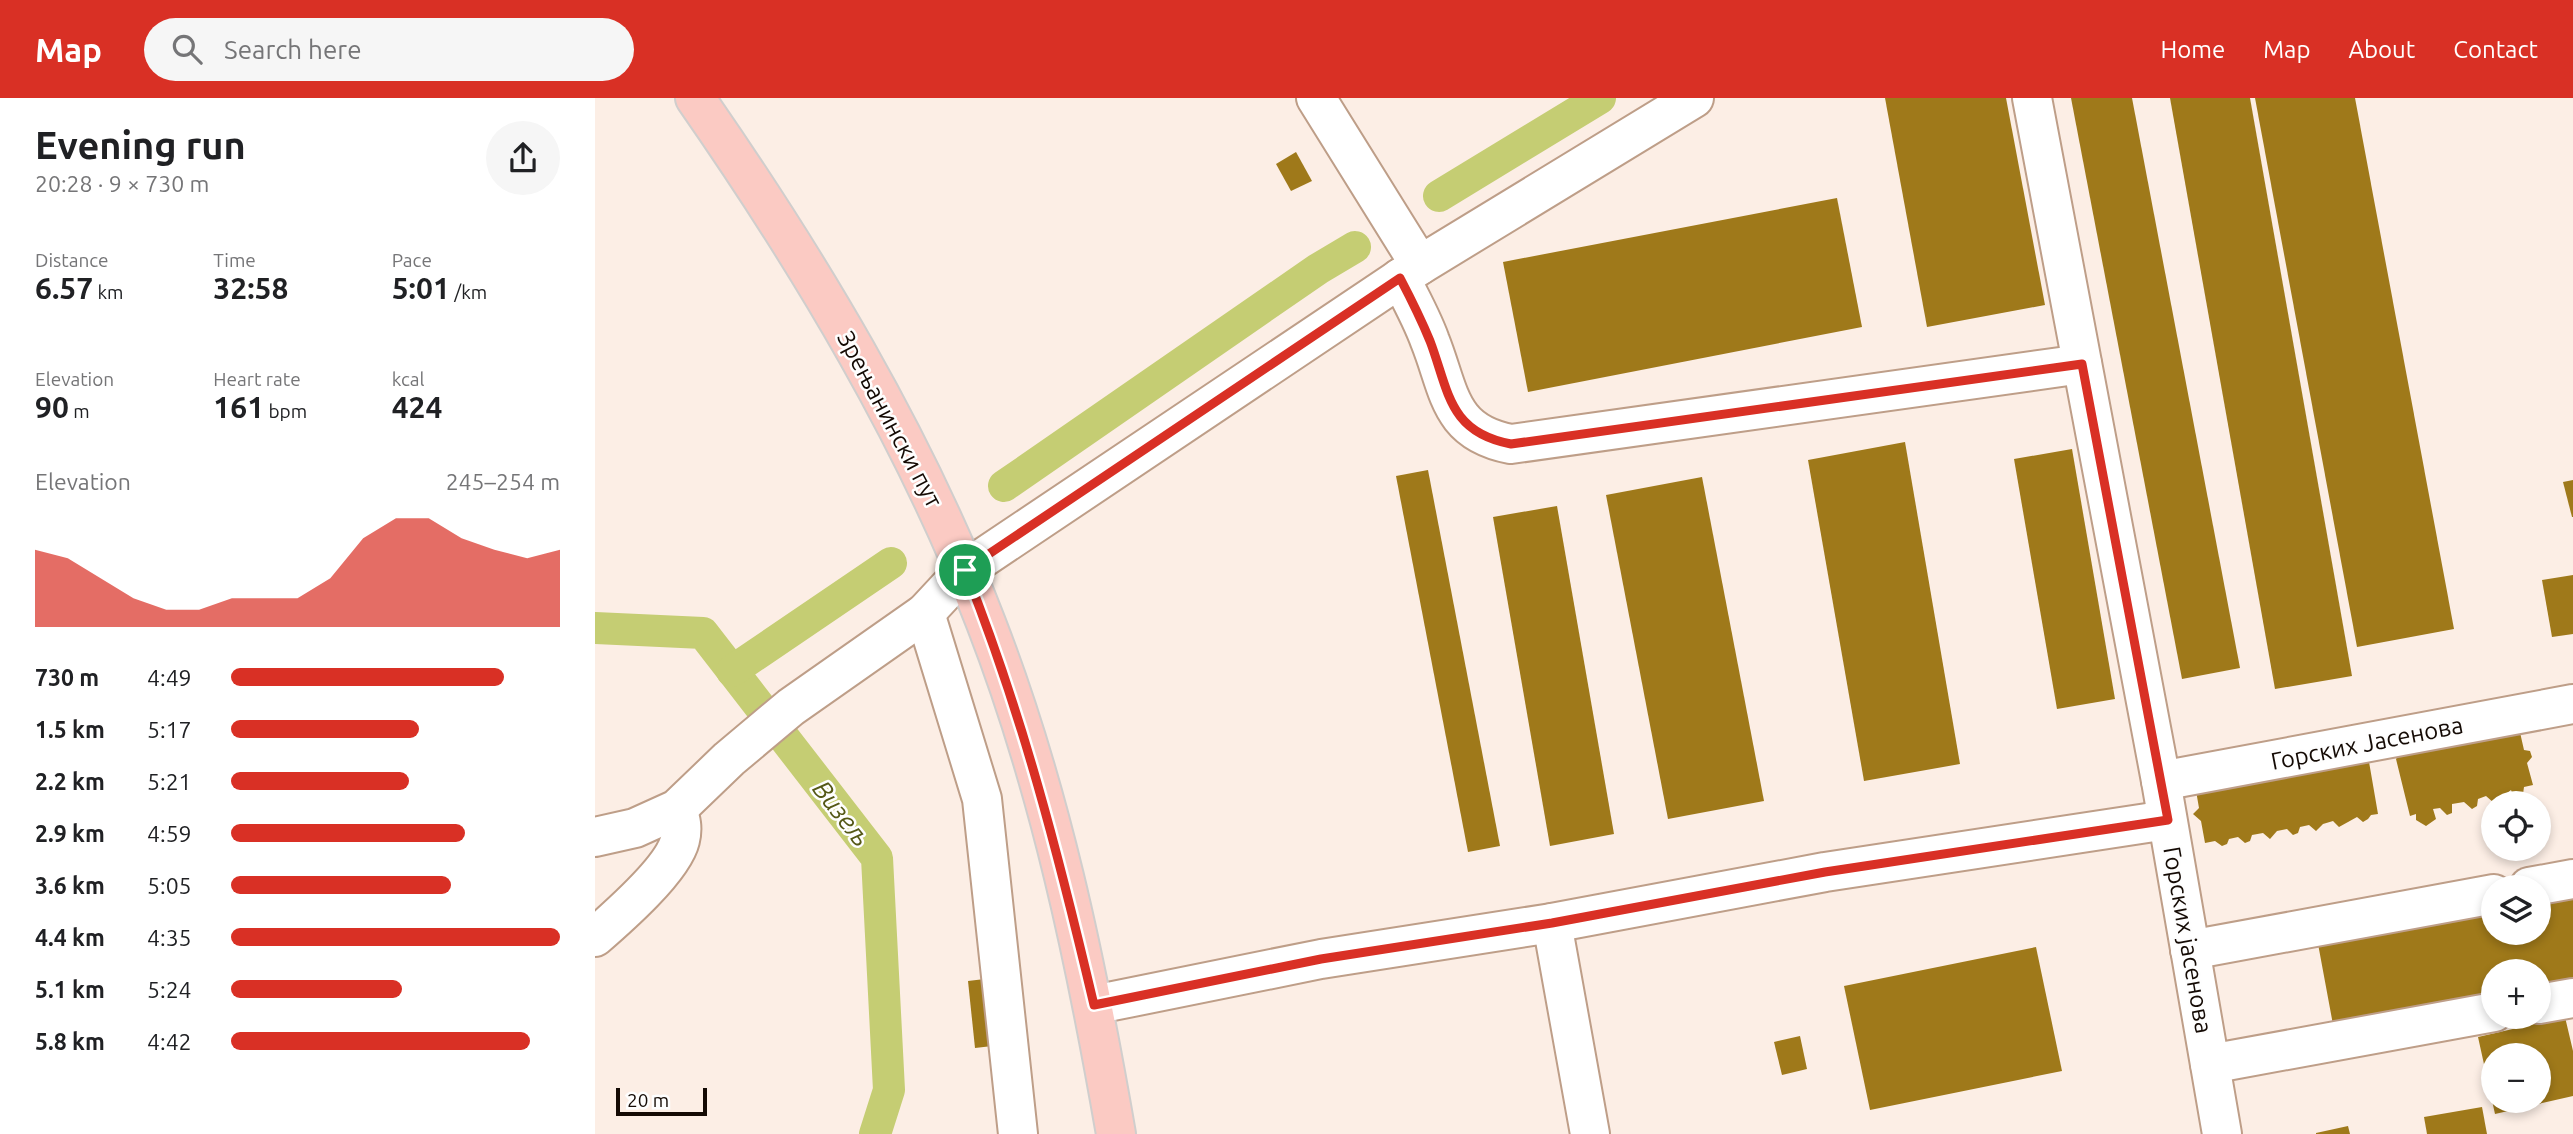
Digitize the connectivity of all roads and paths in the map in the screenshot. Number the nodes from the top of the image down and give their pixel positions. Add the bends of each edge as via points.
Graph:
1 (695, 98) edge
2 (1316, 98) edge
3 (1694, 98) edge
4 (2032, 98) edge
5 (1410, 271) junction
6 (2082, 364) junction
7 (965, 570) junction
8 (925, 613) junction
9 (2573, 704) edge
10 (2161, 781) junction
11 (677, 809) junction
12 (2168, 820) junction
13 (595, 837) edge
14 (2573, 879) edge
15 (2551, 883) edge
16 (2481, 896) edge
17 (1552, 923) junction
18 (595, 937) edge
19 (2190, 950) junction
20 (2573, 998) edge
21 (2551, 1002) edge
22 (1094, 1005) junction
23 (2481, 1014) edge
24 (2210, 1064) junction
25 (1018, 1134) edge
26 (1116, 1134) edge
27 (1590, 1134) edge
28 (2223, 1134) edge

1 - 7 main road, Зрењанински пут via 801,257 894,420
2 - 5 street
3 - 5 street
4 - 6 street
5 - 6 street via 1453,409 1485,437 1511,444
5 - 7 street
6 - 10 street
7 - 8 street
7 - 22 main road, Зрењанински пут via 1033,761
8 - 11 street via 791,706
8 - 25 street via 982,799
9 - 10 street, Горских Јасенова
10 - 12 street
11 - 13 street via 635,828
11 - 18 street via 683,826 680,843 647,886
12 - 17 street, Горских јасенова via 1825,872
12 - 19 street, Горских јасенова
14 - 15 street
16 - 19 street
17 - 22 street, Горских јасенова via 1321,959
17 - 27 street
19 - 24 street, Горских јасенова
20 - 21 street
22 - 26 main road, Зрењанински пут
23 - 24 street, Горских јасенова
24 - 28 street

